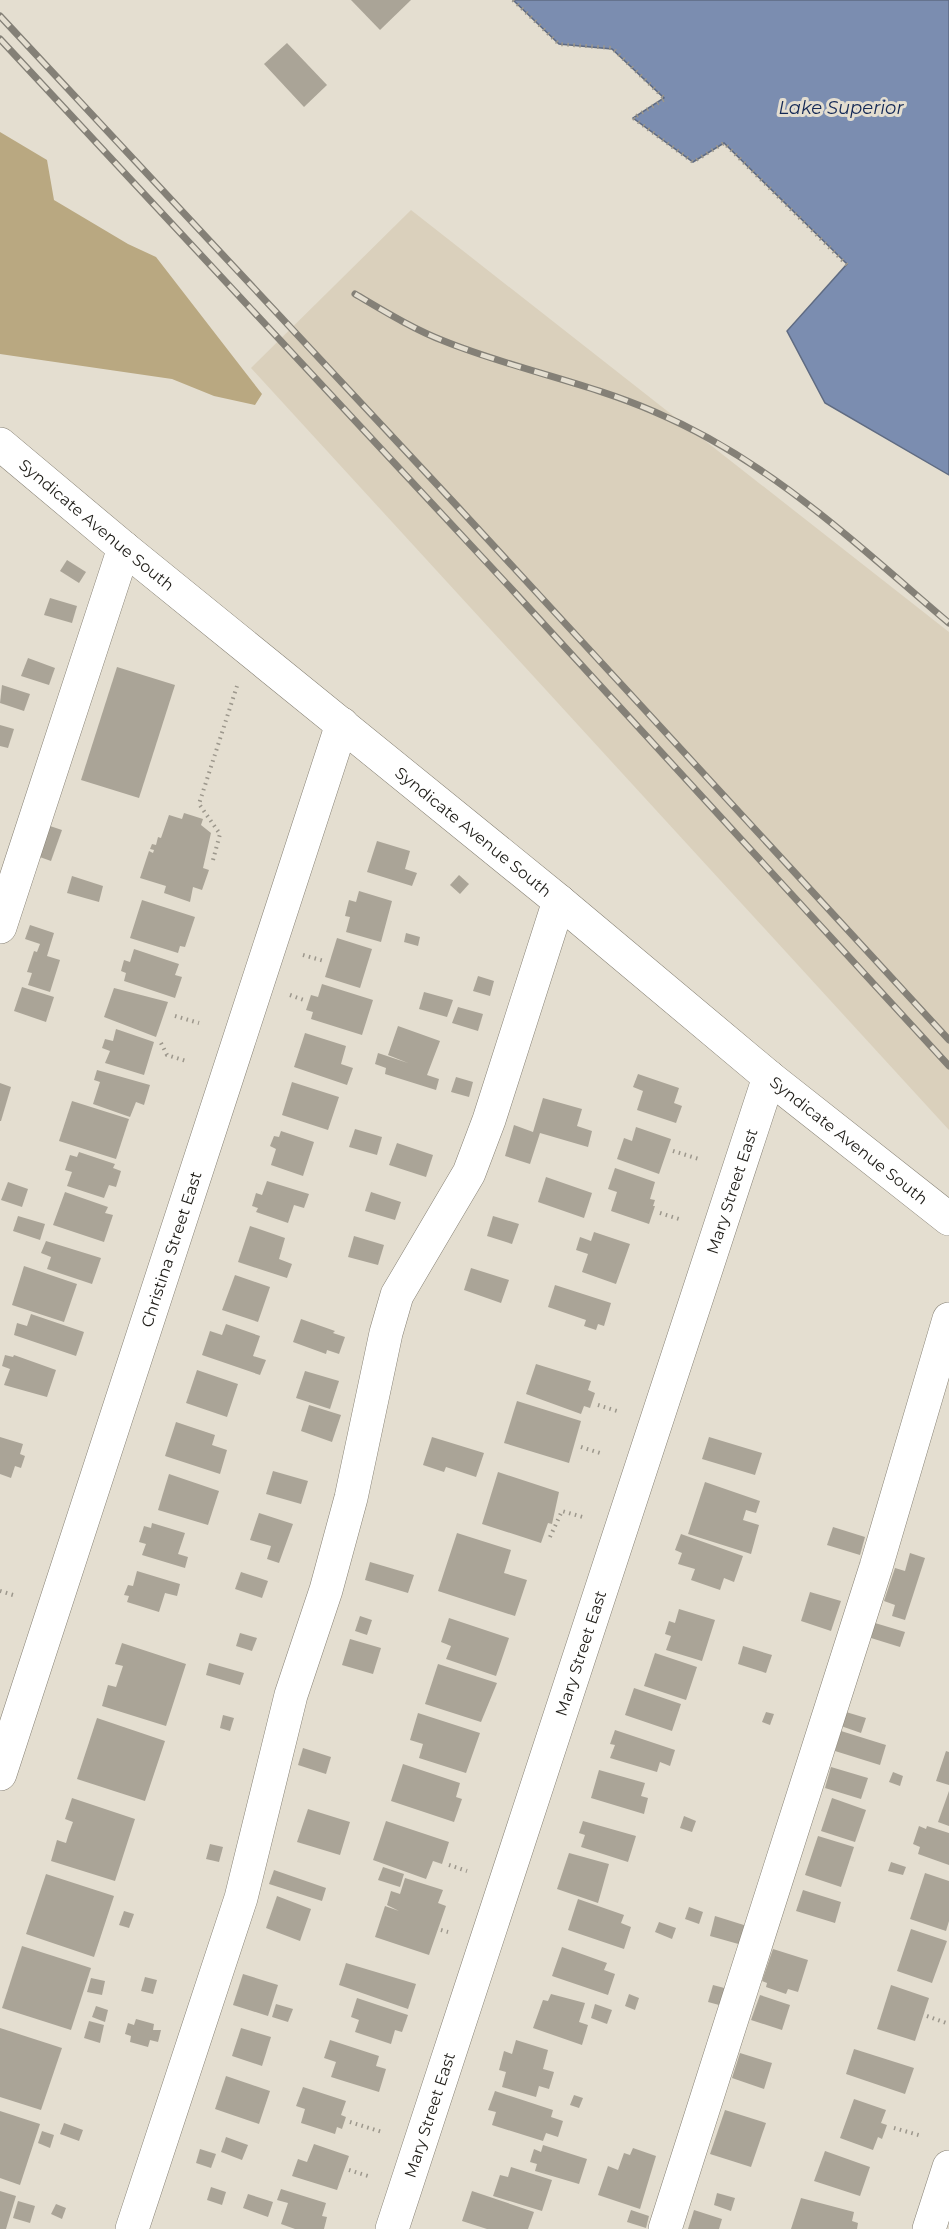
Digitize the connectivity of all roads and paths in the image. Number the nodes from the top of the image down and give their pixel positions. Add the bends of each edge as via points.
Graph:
1 (513, 0) edge
2 (848, 265) dead end
3 (0, 444) edge
4 (124, 548) junction
5 (237, 686) dead end
6 (342, 724) junction
7 (213, 860) dead end
8 (559, 901) junction
9 (0, 927) edge
10 (303, 955) dead end
11 (324, 961) dead end
12 (290, 995) dead end
13 (304, 1000) dead end
14 (175, 1016) dead end
15 (199, 1023) dead end
16 (161, 1043) dead end
17 (186, 1061) dead end
18 (769, 1077) junction
19 (673, 1151) dead end
20 (699, 1159) dead end
21 (660, 1214) dead end
22 (679, 1219) dead end
23 (949, 1219) edge
24 (949, 1319) edge
25 (598, 1405) dead end
26 (617, 1411) dead end
27 (581, 1447) dead end
28 (603, 1454) dead end
29 (586, 1518) dead end
30 (550, 1537) dead end
31 (0, 1591) edge
32 (13, 1595) dead end
33 (0, 1774) edge
34 (450, 1865) dead end
35 (468, 1871) dead end
36 (441, 1930) dead end
37 (448, 1932) dead end
38 (927, 2016) dead end
39 (949, 2024) edge
40 (350, 2122) dead end
41 (894, 2128) dead end
42 (382, 2132) dead end
43 (921, 2136) dead end
44 (949, 2167) edge
45 (349, 2170) dead end
46 (368, 2176) dead end
47 (132, 2229) edge
48 (392, 2229) edge
49 (665, 2229) edge
50 (929, 2229) edge

1 - 2 path via 559,44 612,48 665,99 633,118 693,162 724,143
3 - 4 street, Syndicate Avenue South
4 - 6 street, Syndicate Avenue South
4 - 9 street
5 - 7 path via 199,804 220,834
6 - 8 street, Syndicate Avenue South
6 - 33 street, Christina Street East
8 - 18 street, Syndicate Avenue South
8 - 47 street via 469,1173 398,1295 386,1333 351,1498 291,1695 241,1898
10 - 11 path
12 - 13 path
14 - 15 path
16 - 17 path via 167,1055
18 - 23 street, Syndicate Avenue South
18 - 48 street, Mary Street East
19 - 20 path
21 - 22 path
24 - 49 street via 876,1567
25 - 26 path
27 - 28 path
29 - 30 path via 562,1511
31 - 32 path
34 - 35 path
36 - 37 path
38 - 39 path
40 - 42 path
41 - 43 path
44 - 50 street
45 - 46 path

